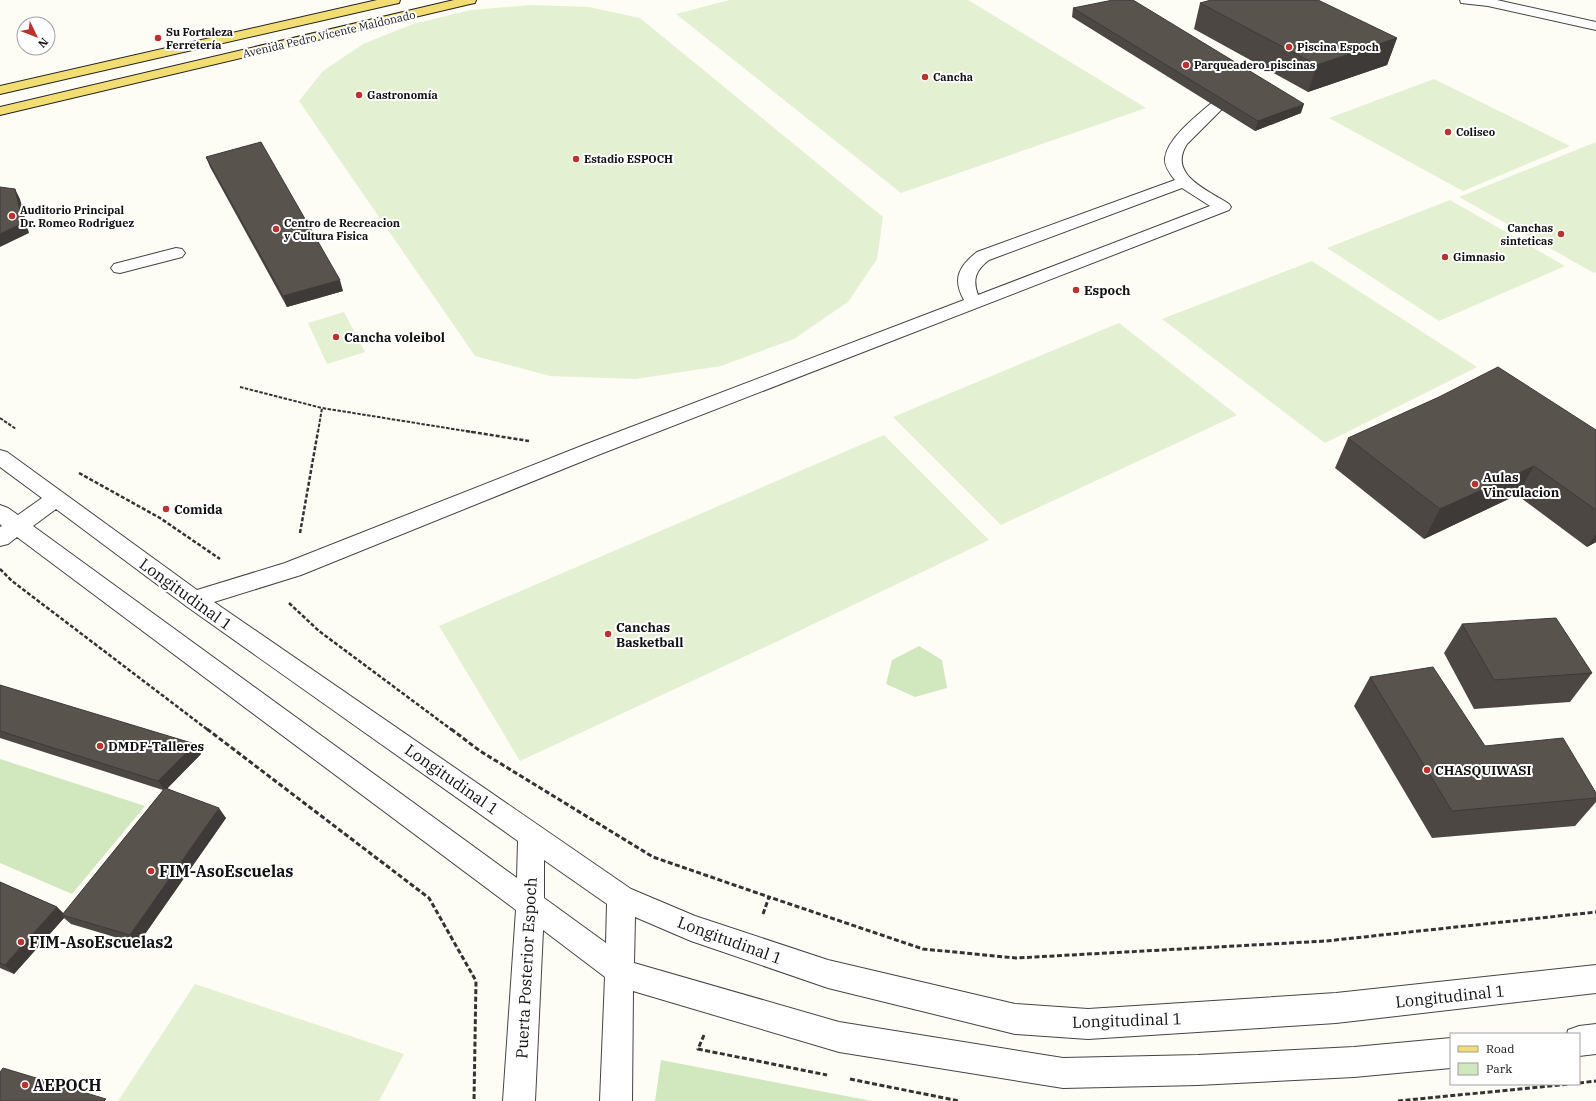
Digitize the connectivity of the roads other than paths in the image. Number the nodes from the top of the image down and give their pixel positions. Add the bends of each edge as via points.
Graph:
1 (394, 0) edge
2 (470, 0) edge
3 (1466, 0) edge
4 (1487, 1) edge
5 (1596, 26) edge
6 (1215, 89) edge
7 (0, 90) edge
8 (0, 111) edge
9 (1184, 182) junction
10 (176, 252) dead end
11 (120, 268) dead end
12 (974, 303) junction
13 (0, 457) edge
14 (56, 499) junction
15 (6, 526) edge
16 (194, 600) junction
17 (531, 834) junction
18 (621, 898) junction
19 (530, 904) junction
20 (620, 970) junction
21 (1596, 979) edge
22 (1596, 1039) edge
23 (1580, 1041) edge
24 (1450, 1053) edge
25 (519, 1101) edge
26 (616, 1101) edge

1 - 7 main road, Avenida Pedro Vicente Maldonado
2 - 8 main road, Avenida Pedro Vicente Maldonado
3 - 4 street
4 - 5 street
6 - 9 street via 1234,101 1185,137 1176,148 1173,158 1175,169
9 - 12 street via 983,256 971,264 966,276 967,292
9 - 12 street via 1223,207
10 - 11 street
12 - 16 street via 598,447 293,569
13 - 14 street, Longitudinal 1
14 - 15 street
14 - 16 street, Longitudinal 1
15 - 19 street
16 - 17 street, Longitudinal 1
17 - 18 street, Longitudinal 1
17 - 19 street, Puerta Posterior Espoch
18 - 20 street
18 - 21 street, Longitudinal 1 via 691,928 828,974 1015,1019 1088,1024 1336,1008
19 - 20 street
19 - 25 street, Puerta Posterior Espoch
20 - 24 street via 622,974 839,1037 1063,1073 1198,1070 1354,1062
20 - 26 street
22 - 23 street

